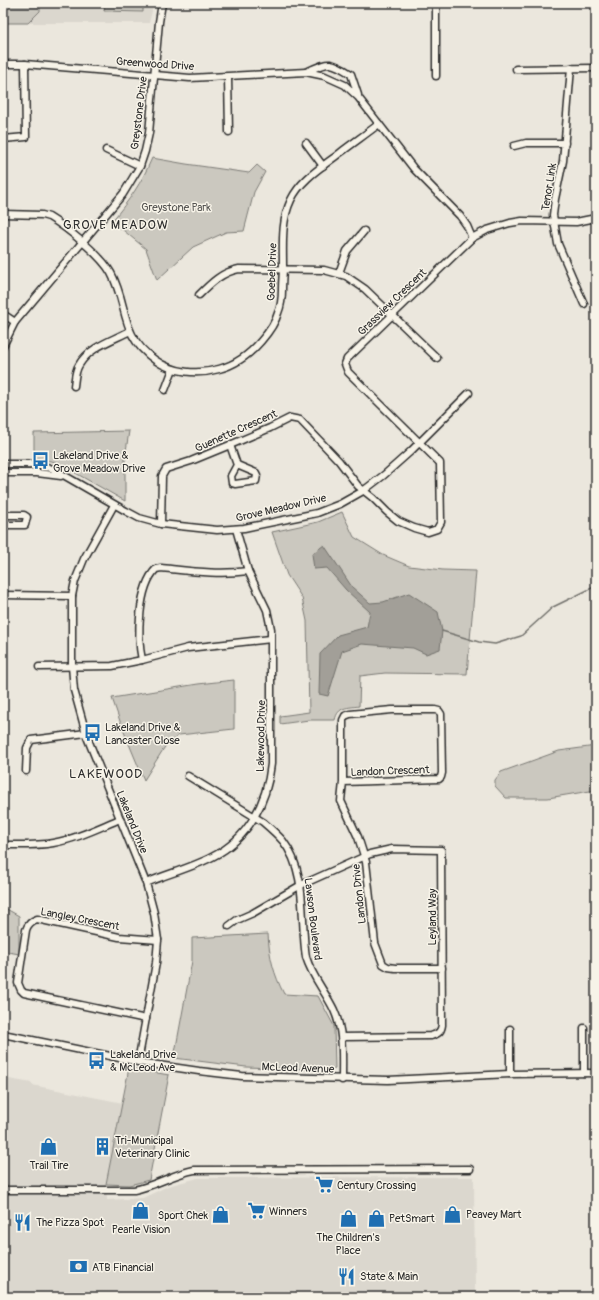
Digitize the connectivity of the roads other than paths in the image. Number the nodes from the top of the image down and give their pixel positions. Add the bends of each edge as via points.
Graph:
1 (162, 3) edge
2 (436, 3) edge
3 (3, 64) edge
4 (25, 64) junction
5 (516, 68) dead end
6 (571, 68) junction
7 (596, 68) edge
8 (306, 72) junction
9 (154, 75) junction
10 (436, 76) dead end
11 (228, 77) junction
12 (358, 97) junction
13 (379, 124) junction
14 (229, 132) dead end
15 (3, 139) edge
16 (306, 143) dead end
17 (565, 143) junction
18 (514, 146) dead end
19 (106, 150) dead end
20 (140, 166) junction
21 (323, 166) junction
22 (3, 214) edge
23 (596, 218) edge
24 (554, 222) junction
25 (364, 231) dead end
26 (472, 238) junction
27 (82, 243) junction
28 (283, 268) junction
29 (339, 273) junction
30 (200, 295) dead end
31 (584, 304) dead end
32 (3, 314) edge
33 (392, 316) junction
34 (15, 322) junction
35 (130, 331) junction
36 (3, 346) edge
37 (437, 358) dead end
38 (173, 369) junction
39 (74, 386) dead end
40 (165, 390) dead end
41 (469, 393) dead end
42 (420, 442) junction
43 (230, 445) junction
44 (3, 464) edge
45 (237, 465) dead end
46 (3, 473) edge
47 (67, 478) junction
48 (363, 491) junction
49 (114, 505) junction
50 (3, 515) edge
51 (161, 524) junction
52 (3, 525) edge
53 (236, 529) junction
54 (248, 571) junction
55 (3, 595) edge
56 (72, 596) junction
57 (272, 639) junction
58 (142, 660) junction
59 (72, 666) junction
60 (39, 667) dead end
61 (344, 718) joint
62 (86, 733) junction
63 (26, 771) dead end
64 (188, 776) dead end
65 (343, 782) junction
66 (254, 817) junction
67 (120, 819) junction
68 (3, 845) edge
69 (364, 856) junction
70 (146, 882) junction
71 (301, 885) junction
72 (229, 926) dead end
73 (158, 940) junction
74 (442, 968) junction
75 (146, 1019) junction
76 (584, 1028) dead end
77 (510, 1029) dead end
78 (3, 1034) edge
79 (342, 1037) junction
80 (138, 1062) junction
81 (584, 1073) junction
82 (596, 1073) edge
83 (510, 1074) junction
84 (342, 1080) junction
85 (470, 1169) dead end
86 (3, 1190) edge

1 - 9 street, Greystone Drive
2 - 10 street
3 - 4 street, Greenwood Drive
4 - 9 street, Greenwood Drive
4 - 15 street via 26,137
5 - 6 street
6 - 7 street
6 - 17 street, Tenor Link
8 - 11 street, Greenwood Drive
8 - 12 street, Greenwood Drive via 325,76 345,85
8 - 12 street, Greenwood Drive via 324,64 335,64 351,74
9 - 11 street, Greenwood Drive via 190,78
9 - 20 street, Greystone Drive via 149,133
11 - 14 street
12 - 13 street, Greenwood Drive
13 - 21 street, Goebel Drive
13 - 26 street, Greenwood Drive via 414,169 460,216
16 - 21 street
17 - 18 street via 526,143
17 - 24 street, Tenor Link via 555,199
19 - 20 street
20 - 27 street, Greystone Drive via 122,194
21 - 28 street, Goebel Drive via 301,185 287,208 283,230
22 - 27 street, Goebel Drive via 49,217
23 - 24 street, Grassview Crescent via 576,222
24 - 26 street, Grassview Crescent via 510,223
24 - 31 street, Tenor Link via 558,244
25 - 29 street via 347,251
26 - 33 street, Grassview Crescent
27 - 34 street, Greystone Drive
27 - 35 street, Goebel Drive via 102,260 111,273
28 - 29 street
28 - 30 street via 231,270 219,277
28 - 38 street, Goebel Drive via 282,302 279,313 267,334 249,353 232,364 214,370 192,372
29 - 33 street via 365,289
32 - 34 street
33 - 37 street
33 - 42 street, Grassview Crescent via 347,359 345,364 348,372
34 - 36 street, Greystone Drive
35 - 38 street, Goebel Drive via 146,353 162,365
35 - 39 street via 89,353 78,365
38 - 40 street
41 - 42 street, Grove Meadow Drive
42 - 48 street, Grove Meadow Drive
42 - 48 street via 438,459 441,468 442,522 437,529 428,532 398,521
43 - 45 street
43 - 48 street, Guenette Crescent via 287,419 297,418 336,457
43 - 51 street, Guenette Crescent via 166,469 162,476
44 - 47 street, Grove Meadow Drive via 37,464 53,469
46 - 47 street, Grove Meadow Drive via 51,474
47 - 49 street, Grove Meadow Drive
48 - 53 street, Grove Meadow Drive via 317,513
49 - 51 street, Grove Meadow Drive via 139,518
49 - 56 street, Lakeland Drive via 79,570
50 - 52 street via 27,517 25,525
51 - 53 street, Grove Meadow Drive via 217,530
53 - 54 street, Lakewood Drive
54 - 57 street, Lakewood Drive via 267,610
54 - 58 street via 210,573 156,569 141,606 139,646
55 - 56 street
56 - 59 street, Lakeland Drive
57 - 58 street via 188,648
57 - 66 street, Lakewood Drive via 270,779 266,794
58 - 59 street via 112,666
59 - 60 street
59 - 62 street, Lakeland Drive via 74,690
61 - 65 street, Landon Drive
61 - 65 street, Landon Crescent via 350,714 392,710 439,711 442,774 439,779
62 - 63 street via 31,740 27,748
62 - 67 street, Lakeland Drive
64 - 66 street, Lawson Boulevard
65 - 69 street, Landon Drive via 342,801
66 - 70 street, Lakewood Drive via 239,838 211,858
66 - 71 street, Lawson Boulevard via 283,841
67 - 68 street via 54,842
67 - 70 street, Lakeland Drive
69 - 71 street, Leyland Way
69 - 74 street, Landon Drive via 375,943 383,964 395,968
69 - 74 street, Leyland Way via 392,849 441,850
70 - 73 street, Lakeland Drive
71 - 72 street, Leyland Way
71 - 79 street, Lawson Boulevard via 306,957 316,981 333,1009
73 - 75 street, Lakeland Drive
73 - 75 street, Langley Crescent via 119,937 37,919 30,922 26,930 18,979 24,993
74 - 79 street, Leyland Way via 440,1033 431,1036
75 - 80 street, Lakeland Drive
76 - 81 street
77 - 83 street
78 - 80 street, McLeod Avenue
79 - 84 street, Lawson Boulevard
80 - 84 street, McLeod Avenue via 242,1076
81 - 82 street, McLeod Avenue
81 - 83 street, McLeod Avenue
83 - 84 street, McLeod Avenue via 411,1080
85 - 86 street via 201,1170 181,1173 151,1186 134,1190

